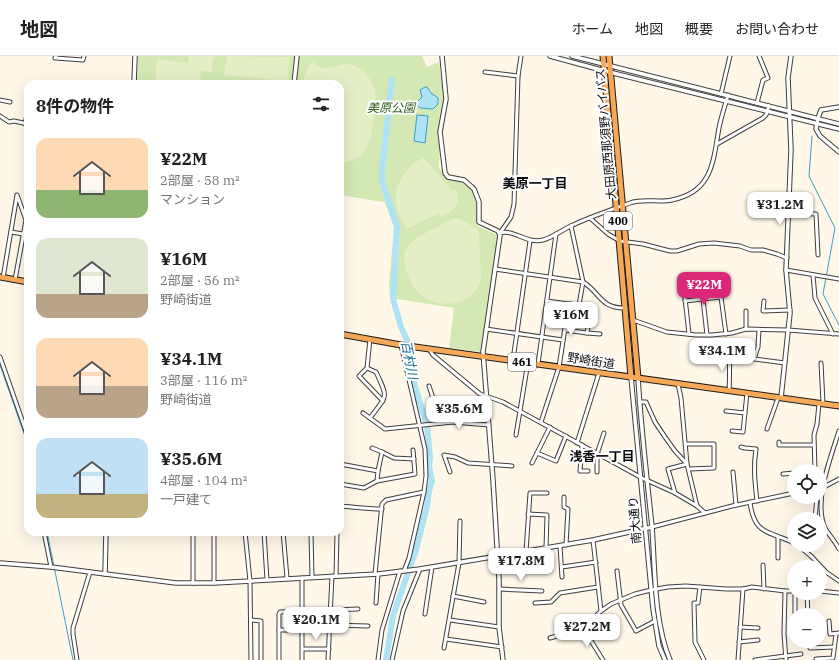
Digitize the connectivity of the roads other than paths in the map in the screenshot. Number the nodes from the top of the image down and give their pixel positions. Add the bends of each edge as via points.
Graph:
1 (56, 56) edge
2 (84, 56) edge
3 (134, 56) edge
4 (297, 56) edge
5 (442, 56) edge
6 (521, 56) edge
7 (550, 56) edge
8 (572, 56) edge
9 (603, 56) edge
10 (609, 56) edge
11 (730, 56) edge
12 (758, 56) edge
13 (791, 56) edge
14 (607, 65) junction
15 (485, 72) dead end
16 (607, 72) junction
17 (518, 76) junction
18 (134, 80) edge
19 (294, 80) edge
20 (721, 94) junction
21 (728, 95) junction
22 (0, 100) edge
23 (726, 101) junction
24 (10, 102) dead end
25 (757, 103) junction
26 (769, 106) junction
27 (839, 107) edge
28 (767, 111) junction
29 (790, 111) junction
30 (0, 116) edge
31 (790, 117) junction
32 (818, 118) junction
33 (24, 123) edge
34 (817, 124) junction
35 (839, 124) edge
36 (839, 129) edge
37 (717, 144) junction
38 (839, 152) edge
39 (623, 206) junction
40 (617, 209) junction
41 (789, 213) junction
42 (24, 214) edge
43 (590, 218) junction
44 (571, 226) junction
45 (24, 229) edge
46 (11, 232) junction
47 (500, 233) junction
48 (23, 234) junction
49 (556, 234) junction
50 (530, 241) junction
51 (620, 241) junction
52 (626, 241) junction
53 (818, 255) dead end
54 (787, 258) junction
55 (495, 269) junction
56 (786, 270) junction
57 (525, 273) junction
58 (813, 274) junction
59 (550, 277) junction
60 (2, 278) edge
61 (839, 279) edge
62 (15, 280) junction
63 (24, 281) edge
64 (583, 282) junction
65 (721, 297) junction
66 (703, 299) junction
67 (547, 301) junction
68 (685, 301) junction
69 (764, 302) dead end
70 (571, 304) junction
71 (579, 306) junction
72 (626, 308) junction
73 (790, 310) junction
74 (746, 311) dead end
75 (632, 320) junction
76 (486, 329) junction
77 (746, 329) junction
78 (565, 330) junction
79 (759, 330) junction
80 (788, 330) junction
81 (516, 333) junction
82 (587, 333) junction
83 (600, 334) dead end
84 (689, 334) junction
85 (726, 334) junction
86 (833, 334) junction
87 (839, 334) edge
88 (344, 335) edge
89 (707, 335) junction
90 (541, 337) junction
91 (370, 339) junction
92 (563, 340) junction
93 (403, 345) junction
94 (429, 349) junction
95 (730, 354) dead end
96 (484, 356) junction
97 (0, 357) edge
98 (513, 360) junction
99 (528, 362) junction
100 (785, 363) junction
101 (821, 363) dead end
102 (538, 364) junction
103 (559, 367) junction
104 (367, 368) junction
105 (599, 373) junction
106 (631, 377) junction
107 (638, 378) junction
108 (678, 384) junction
109 (429, 386) dead end
110 (729, 391) junction
111 (747, 393) junction
112 (486, 397) junction
113 (779, 398) junction
114 (383, 401) junction
115 (640, 402) junction
116 (821, 403) junction
117 (839, 406) edge
118 (520, 411) junction
119 (726, 411) dead end
120 (363, 413) dead end
121 (745, 413) junction
122 (370, 418) junction
123 (541, 422) junction
124 (440, 423) junction
125 (420, 425) junction
126 (489, 425) junction
127 (24, 426) edge
128 (550, 427) junction
129 (767, 429) dead end
130 (839, 430) edge
131 (732, 431) dead end
132 (604, 433) dead end
133 (516, 435) dead end
134 (566, 436) junction
135 (779, 442) dead end
136 (577, 443) junction
137 (686, 444) junction
138 (582, 445) junction
139 (813, 445) junction
140 (741, 447) dead end
141 (372, 448) dead end
142 (413, 450) dead end
143 (382, 452) junction
144 (537, 453) junction
145 (598, 454) junction
146 (414, 459) junction
147 (532, 463) dead end
148 (492, 464) junction
149 (688, 464) junction
150 (814, 464) edge
151 (344, 465) edge
152 (512, 466) dead end
153 (688, 469) junction
154 (378, 471) junction
155 (588, 471) dead end
156 (450, 472) dead end
157 (597, 472) dead end
158 (733, 472) dead end
159 (783, 474) dead end
160 (787, 474) edge
161 (827, 476) edge
162 (642, 478) junction
163 (839, 478) edge
164 (647, 480) junction
165 (377, 481) junction
166 (344, 485) edge
167 (827, 485) edge
168 (424, 492) junction
169 (547, 493) dead end
170 (675, 493) junction
171 (787, 495) edge
172 (564, 497) dead end
173 (758, 501) junction
174 (750, 502) junction
175 (821, 504) edge
176 (736, 505) junction
177 (344, 506) edge
178 (697, 506) junction
179 (382, 509) junction
180 (705, 513) junction
181 (528, 514) junction
182 (460, 521) dead end
183 (652, 528) junction
184 (646, 529) junction
185 (45, 536) edge
186 (106, 536) edge
187 (193, 536) edge
188 (214, 536) edge
189 (245, 536) edge
190 (264, 536) edge
191 (283, 536) edge
192 (311, 536) edge
193 (336, 536) edge
194 (778, 537) junction
195 (593, 540) junction
196 (787, 540) edge
197 (566, 545) junction
198 (560, 546) junction
199 (546, 548) junction
200 (839, 549) edge
201 (526, 552) junction
202 (806, 552) edge
203 (498, 556) junction
204 (778, 558) dead end
205 (596, 562) junction
206 (0, 563) edge
207 (459, 563) junction
208 (762, 565) dead end
209 (51, 567) junction
210 (432, 567) junction
211 (562, 567) junction
212 (417, 570) junction
213 (403, 571) junction
214 (90, 572) junction
215 (617, 572) dead end
216 (105, 574) junction
217 (377, 574) junction
218 (334, 576) junction
219 (562, 576) dead end
220 (312, 577) junction
221 (287, 578) junction
222 (302, 578) junction
223 (267, 580) junction
224 (250, 581) junction
225 (839, 581) edge
226 (193, 583) junction
227 (214, 583) junction
228 (598, 587) junction
229 (700, 587) junction
230 (500, 589) junction
231 (656, 589) junction
232 (743, 589) junction
233 (764, 589) junction
234 (542, 590) dead end
235 (651, 590) junction
236 (785, 591) joint
237 (827, 592) edge
238 (839, 593) edge
239 (453, 596) junction
240 (619, 600) junction
241 (484, 602) dead end
242 (376, 603) dead end
243 (535, 603) dead end
244 (358, 609) dead end
245 (331, 610) junction
246 (601, 610) junction
247 (302, 611) junction
248 (425, 614) dead end
249 (251, 620) junction
250 (450, 620) junction
251 (655, 621) junction
252 (829, 621) dead end
253 (330, 625) junction
254 (368, 626) dead end
255 (499, 627) junction
256 (740, 627) junction
257 (583, 628) junction
258 (758, 628) dead end
259 (279, 630) junction
260 (302, 630) junction
261 (330, 630) junction
262 (838, 633) edge
263 (550, 638) dead end
264 (446, 639) junction
265 (758, 640) dead end
266 (739, 642) junction
267 (502, 647) junction
268 (827, 647) edge
269 (834, 647) junction
270 (444, 648) dead end
271 (303, 649) junction
272 (329, 649) junction
273 (801, 654) dead end
274 (785, 658) edge
275 (601, 659) edge
276 (816, 659) dead end
277 (77, 660) edge
278 (251, 660) edge
279 (261, 660) edge
280 (278, 660) edge
281 (302, 660) edge
282 (328, 660) edge
283 (378, 660) edge
284 (392, 660) edge
285 (503, 660) edge
286 (665, 660) edge
287 (670, 660) edge
288 (704, 660) edge
289 (738, 660) edge
290 (755, 660) edge

1 - 2 street via 55,58 83,60
3 - 18 street
4 - 19 street
5 - 47 street via 446,99 440,132 445,173 448,177 464,180 474,189 479,202 478,222
6 - 17 street
7 - 16 street
8 - 14 street
9 - 14 highway, 大田原西那須野バイパス / 400
10 - 14 highway, 大田原西那須野バイパス / 400
11 - 20 street
12 - 25 street via 768,78 763,80
13 - 29 street via 788,78
14 - 16 highway, 大田原西那須野バイパス / 400
14 - 20 street
15 - 17 street
16 - 23 street
16 - 39 highway, 大田原西那須野バイパス / 400
16 - 40 highway, 大田原西那須野バイパス / 400
17 - 47 street via 514,204 511,217
20 - 21 street
21 - 23 street
21 - 25 street
22 - 24 street
23 - 28 street
23 - 37 street
25 - 26 street
26 - 28 street
26 - 29 street
27 - 32 street via 821,110
28 - 31 street
28 - 37 street via 763,118
29 - 31 street
29 - 32 street
30 - 33 street via 9,122
31 - 34 street
31 - 41 street
32 - 34 street
32 - 35 street
34 - 36 street
34 - 38 street via 816,129 820,136
37 - 39 street via 707,177 698,190 674,200 635,202
39 - 40 street
39 - 52 highway, 大田原西那須野バイパス / 400
40 - 43 street
40 - 51 highway, 大田原西那須野バイパス / 400
41 - 53 street via 816,214
41 - 54 street
42 - 46 street via 17,195
43 - 44 street
43 - 51 street
44 - 49 street
44 - 64 street
45 - 48 street
46 - 48 street
46 - 60 street
47 - 50 street
47 - 55 street
48 - 62 street
49 - 50 street via 543,240
49 - 59 street
50 - 57 street
51 - 52 street
51 - 72 highway, 大田原西那須野バイパス / 400
52 - 54 street via 670,251 714,243 764,250
52 - 75 highway, 大田原西那須野バイパス / 400
54 - 56 street
55 - 57 street
55 - 76 street
56 - 58 street
56 - 73 street
57 - 59 street
57 - 81 street
58 - 61 street
58 - 86 street via 814,298
59 - 64 street
59 - 67 street
60 - 62 highway
62 - 63 highway
64 - 71 street
64 - 72 street via 591,287 604,303
65 - 66 street
65 - 68 street via 718,275 683,280
65 - 85 street
66 - 68 street
66 - 89 street
67 - 70 street
67 - 90 street
68 - 84 street
69 - 73 street via 763,311
70 - 71 street
70 - 78 street via 568,326
71 - 82 street via 591,307
72 - 106 highway, 大田原西那須野バイパス / 400
73 - 80 street
74 - 77 street
75 - 84 street via 666,332
75 - 107 highway, 大田原西那須野バイパス / 400
76 - 81 street
76 - 96 street via 482,352
77 - 79 street
77 - 85 street
78 - 82 street
78 - 92 street
79 - 80 street
79 - 100 street via 754,359
80 - 86 street
80 - 100 street
81 - 90 street
81 - 98 street
82 - 83 street
84 - 89 street
85 - 89 street
86 - 87 street
88 - 91 highway, 野崎街道 / 461
90 - 92 street
90 - 102 street
91 - 93 highway, 野崎街道 / 461
91 - 104 street
92 - 103 street
93 - 94 highway, 野崎街道 / 461
93 - 125 street
94 - 96 highway, 野崎街道 / 461
94 - 112 street via 475,391
95 - 110 street
96 - 98 highway, 野崎街道 / 461
96 - 112 street
97 - 127 street
98 - 99 highway, 野崎街道 / 461
99 - 102 highway, 野崎街道 / 461
99 - 118 street
100 - 113 street
101 - 116 street
102 - 103 highway, 野崎街道 / 461
103 - 105 highway, 野崎街道 / 461
103 - 123 street
104 - 114 street via 376,372 385,391
104 - 114 street via 359,376
105 - 106 highway, 野崎街道 / 461
105 - 136 street
106 - 107 highway, 野崎街道
106 - 162 street, 南大通り
107 - 108 highway, 野崎街道
107 - 115 street, 南大通り
108 - 110 highway, 野崎街道
108 - 137 street
109 - 124 street
110 - 111 highway, 野崎街道
111 - 113 highway, 野崎街道
111 - 121 street
112 - 118 street
112 - 126 street
113 - 116 highway, 野崎街道
113 - 129 street
114 - 122 street
115 - 149 street via 646,402 665,437
115 - 164 street, 南大通り
116 - 117 highway, 野崎街道
116 - 139 street
118 - 123 street
118 - 133 street
119 - 121 street
120 - 122 street
121 - 131 street via 743,432
122 - 125 street via 385,429
123 - 128 street
124 - 125 street
124 - 126 street
125 - 168 street via 425,449
126 - 148 street
128 - 134 street
128 - 144 street
130 - 161 street
132 - 145 street
134 - 136 street
134 - 144 street via 556,461
135 - 139 street via 780,445
136 - 138 street
137 - 149 street
137 - 153 street via 714,444 714,468
138 - 145 street
138 - 155 street via 580,471
139 - 150 street
140 - 173 street via 756,450 754,479
141 - 143 street
142 - 146 street
143 - 146 street via 394,458
143 - 154 street
144 - 147 street
145 - 157 street
145 - 162 street
146 - 165 street via 414,474
148 - 152 street
148 - 156 street via 468,463 444,455
148 - 203 street
149 - 153 street
149 - 170 street via 668,469
151 - 154 street
153 - 178 street
154 - 165 street
158 - 176 street
159 - 160 street
162 - 164 street
162 - 184 street, 南大通り
163 - 167 street
164 - 170 street
164 - 183 street, 南大通り
165 - 166 street via 364,488
168 - 179 street via 386,500 382,504
168 - 213 street via 409,558
169 - 181 street via 530,493
170 - 178 street
171 - 173 street
172 - 197 street via 564,507 568,509
173 - 174 street
174 - 176 street
174 - 194 street via 751,514 759,528
175 - 200 street via 826,528
176 - 180 street
177 - 179 street
178 - 180 street
179 - 217 street
180 - 183 street
181 - 199 street via 547,515
181 - 201 street
182 - 207 street
183 - 184 street
183 - 231 street, 南大通り
184 - 195 street
184 - 235 street, 南大通り
185 - 209 street
186 - 216 street
187 - 226 street
188 - 227 street
189 - 224 street
190 - 223 street
191 - 221 street
192 - 220 street
193 - 218 street
194 - 196 street
194 - 204 street
195 - 197 street
195 - 205 street
197 - 198 street
198 - 199 street
198 - 211 street
199 - 201 street
201 - 203 street
202 - 225 street
203 - 207 street
203 - 230 street
205 - 211 street
205 - 228 street
206 - 209 street
207 - 210 street
207 - 239 street
208 - 233 street
209 - 214 street
210 - 212 street
210 - 248 street
211 - 219 street
212 - 213 street
212 - 284 street via 403,611
213 - 217 street
213 - 283 street via 382,630
214 - 216 street
214 - 277 street via 73,628
215 - 240 street
216 - 226 street
217 - 218 street
217 - 242 street
218 - 220 street
218 - 245 street
220 - 222 street
221 - 222 street
221 - 223 street
222 - 247 street
223 - 224 street
224 - 227 street
224 - 249 street
226 - 227 street
228 - 243 street via 560,593 551,602
228 - 246 street
229 - 231 street
229 - 232 street
229 - 288 street via 698,603 694,603 694,636
230 - 234 street
230 - 255 street
231 - 235 street
231 - 287 street, 南大通り via 662,634
232 - 233 street
232 - 256 street
233 - 236 street
235 - 240 street
235 - 251 street, 南大通り
236 - 274 street
237 - 238 street
239 - 241 street
239 - 250 street
240 - 246 street
240 - 251 street via 636,631
244 - 245 street
245 - 247 street
245 - 253 street
246 - 257 street
247 - 259 street via 280,612
247 - 260 street
249 - 278 street
249 - 279 street via 261,621
250 - 255 street
250 - 264 street
251 - 286 street, 南大通り via 659,646
252 - 262 street via 830,634
253 - 254 street
253 - 261 street
255 - 267 street
256 - 258 street
256 - 266 street
257 - 263 street
257 - 275 street
259 - 260 street
259 - 280 street
260 - 261 street
260 - 271 street
261 - 272 street
262 - 269 street
264 - 267 street
264 - 270 street
265 - 266 street
266 - 289 street
267 - 285 street
268 - 269 street
269 - 276 street via 833,658
271 - 272 street
271 - 281 street
272 - 282 street
273 - 274 street
274 - 290 street

